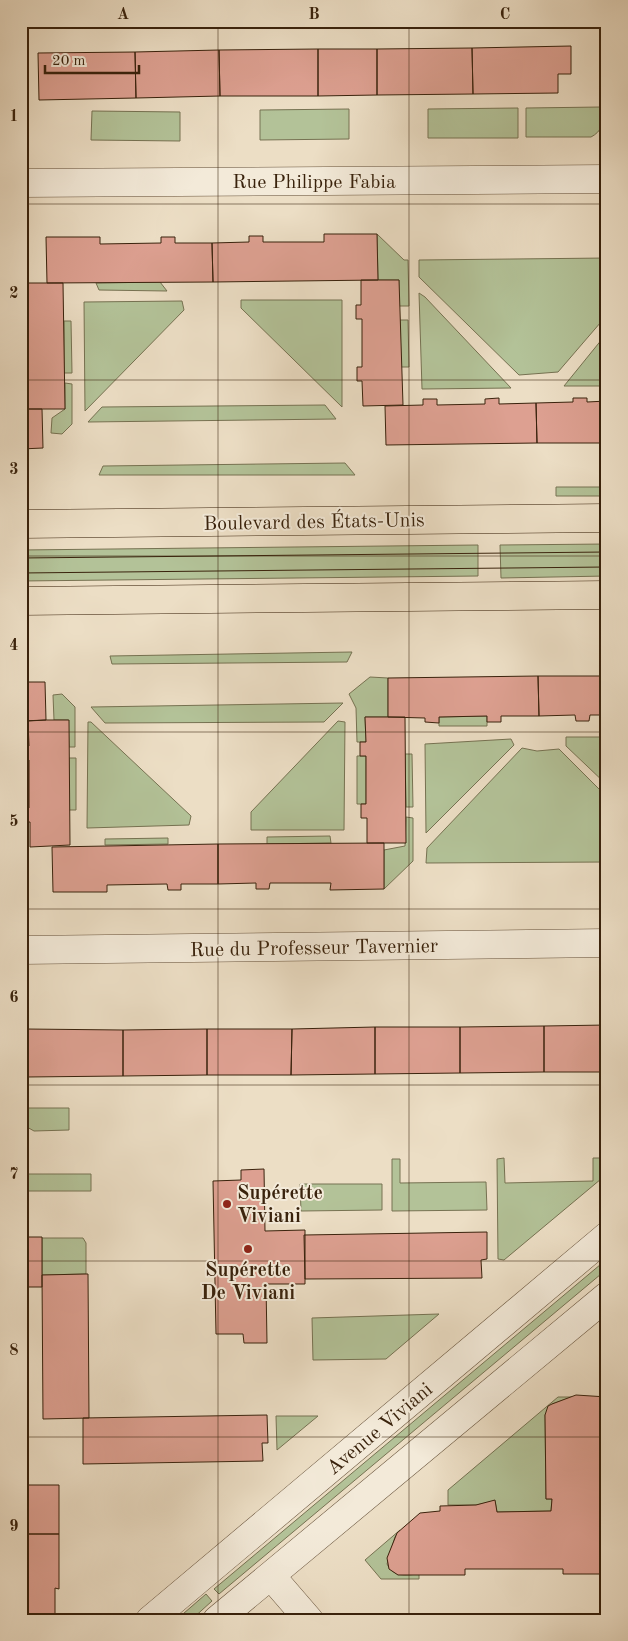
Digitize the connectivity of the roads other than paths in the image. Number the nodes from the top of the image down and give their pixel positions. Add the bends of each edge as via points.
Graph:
1 (607, 179) edge
2 (21, 183) edge
3 (607, 518) edge
4 (21, 524) edge
5 (607, 595) edge
6 (21, 601) edge
7 (607, 943) edge
8 (21, 950) edge
9 (607, 1236) edge
10 (602, 1309) edge
11 (271, 1576) junction
12 (150, 1620) edge
13 (217, 1620) edge
14 (309, 1620) edge

1 - 2 street, Rue Philippe Fabia
3 - 4 main road, Boulevard des États-Unis
5 - 6 main road
7 - 8 street, Rue du Professeur Tavernier
9 - 12 street, Avenue Viviani
10 - 11 street
11 - 13 street
11 - 14 street

